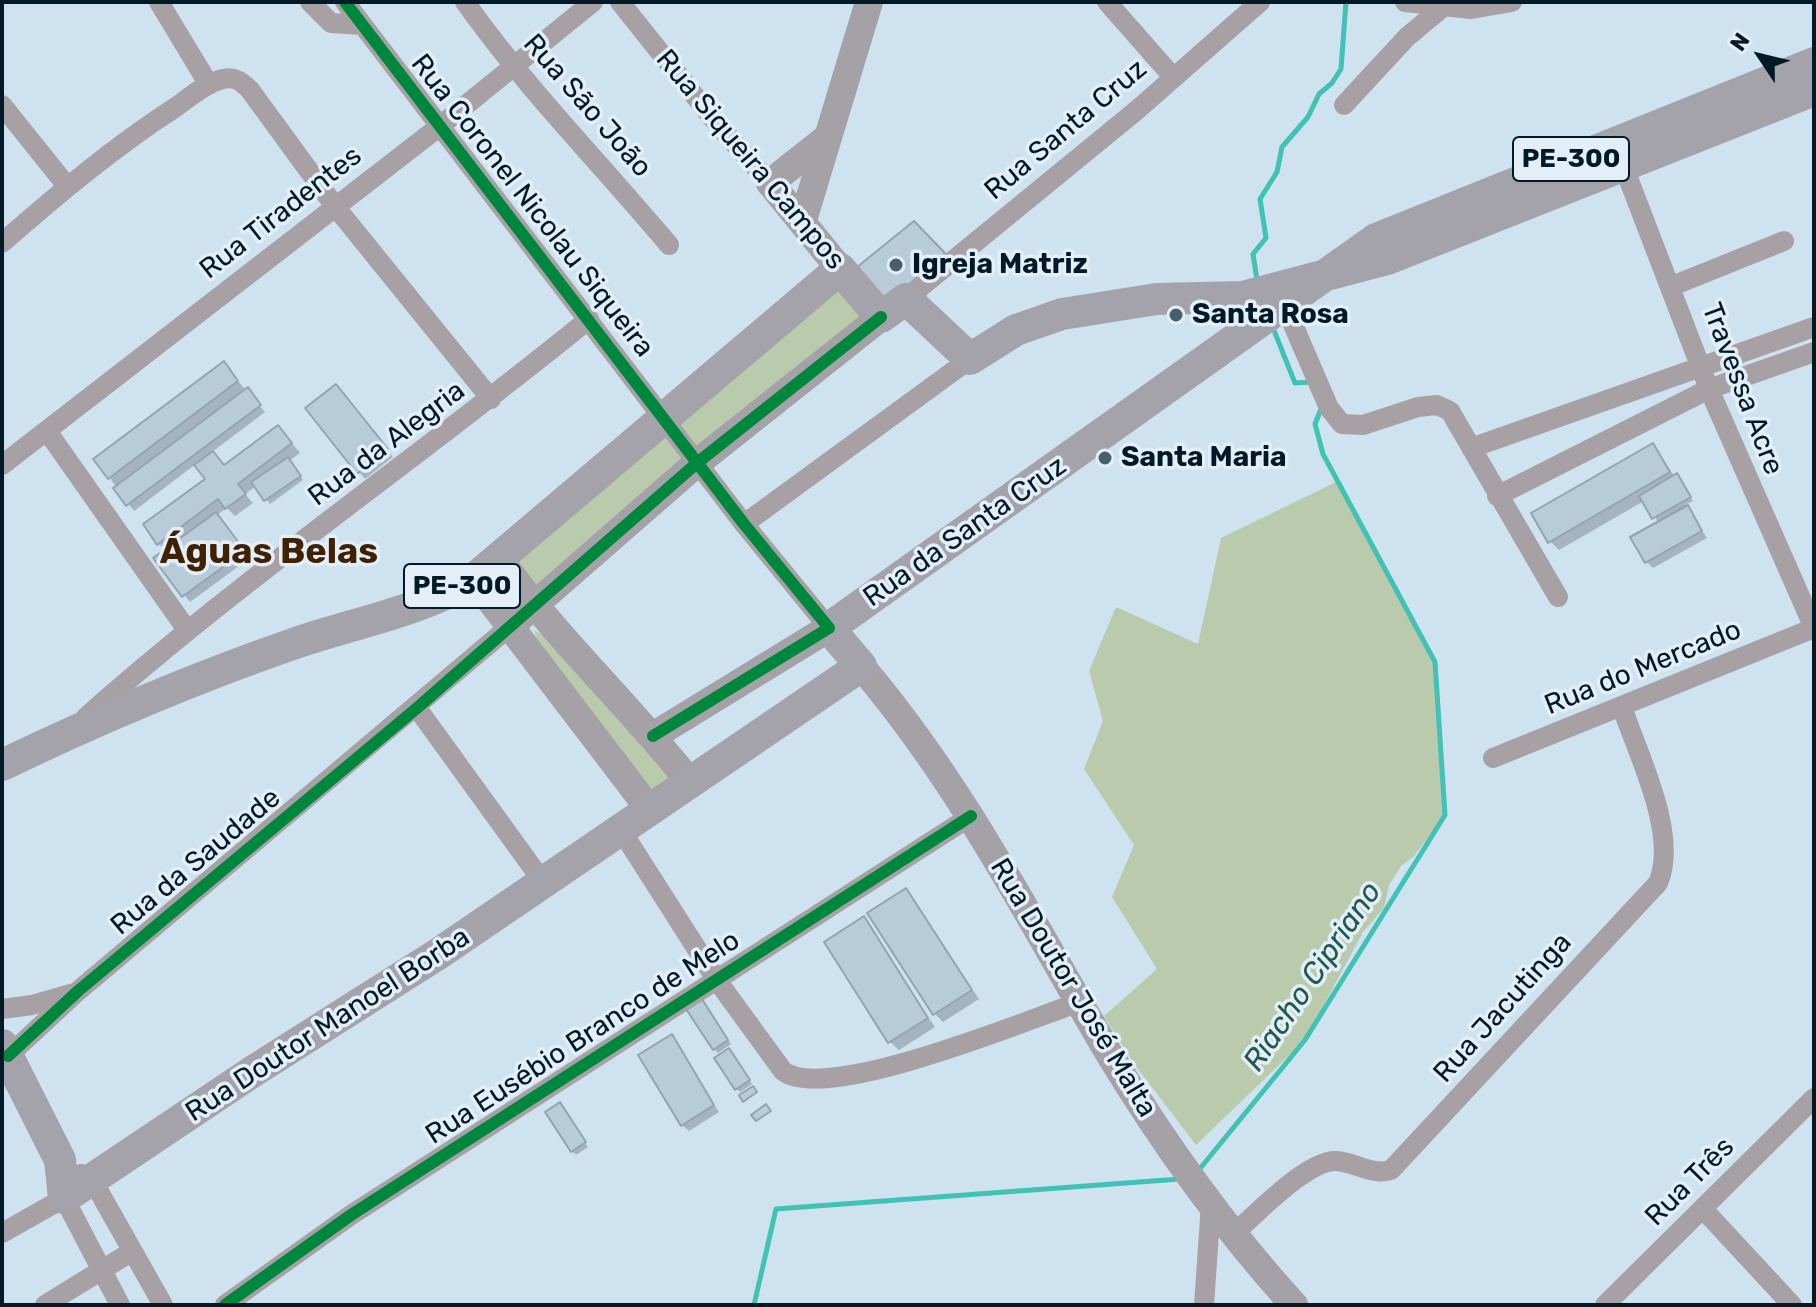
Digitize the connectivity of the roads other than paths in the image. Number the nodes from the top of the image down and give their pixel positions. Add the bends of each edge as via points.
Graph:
1 (159, 2) edge
2 (310, 2) edge
3 (345, 2) edge
4 (465, 2) edge
5 (593, 2) edge
6 (620, 2) edge
7 (869, 2) edge
8 (1107, 2) edge
9 (1260, 2) edge
10 (1405, 2) edge
11 (1512, 2) edge
12 (1443, 7) junction
13 (362, 25) junction
14 (1814, 63) edge
15 (514, 68) junction
16 (1173, 77) junction
17 (209, 85) junction
18 (1814, 90) edge
19 (2, 105) edge
20 (1344, 105) dead end
21 (440, 126) junction
22 (828, 137) junction
23 (1619, 155) junction
24 (770, 183) junction
25 (67, 186) junction
26 (334, 205) junction
27 (803, 220) junction
28 (1784, 241) dead end
29 (2, 243) edge
30 (669, 245) dead end
31 (840, 269) junction
32 (1336, 270) junction
33 (1672, 286) junction
34 (1285, 306) junction
35 (894, 308) junction
36 (589, 319) junction
37 (1814, 327) edge
38 (1814, 352) edge
39 (970, 359) junction
40 (1702, 365) junction
41 (1709, 389) junction
42 (491, 399) junction
43 (663, 417) junction
44 (47, 431) junction
45 (1471, 448) junction
46 (697, 463) junction
47 (2, 465) edge
48 (1497, 496) junction
49 (744, 524) junction
50 (486, 568) junction
51 (1558, 597) dead end
52 (532, 606) junction
53 (508, 628) junction
54 (829, 628) junction
55 (1814, 628) edge
56 (187, 630) junction
57 (861, 666) junction
58 (1622, 707) junction
59 (417, 708) junction
60 (68, 733) junction
61 (653, 736) junction
62 (1493, 758) dead end
63 (2, 765) edge
64 (689, 781) junction
65 (650, 810) junction
66 (971, 816) junction
67 (621, 830) junction
68 (543, 882) junction
69 (716, 979) junction
70 (78, 991) junction
71 (1080, 1002) junction
72 (2, 1009) edge
73 (5, 1050) edge
74 (1814, 1098) edge
75 (60, 1160) junction
76 (93, 1181) junction
77 (64, 1198) junction
78 (1211, 1204) junction
79 (1703, 1209) junction
80 (2, 1233) edge
81 (1234, 1233) junction
82 (131, 1252) junction
83 (101, 1272) junction
84 (45, 1305) edge
85 (120, 1305) edge
86 (163, 1305) edge
87 (225, 1305) edge
88 (1204, 1305) edge
89 (1294, 1305) edge
90 (1605, 1305) edge
91 (1792, 1305) edge

1 - 17 street
2 - 13 street via 331,23
3 - 13 street, Rua Coronel Nicolau Siqueira
4 - 15 street, Rua São João
5 - 15 street, Rua Tiradentes
6 - 24 street, Rua Siqueira Campos
7 - 22 street
8 - 16 street
9 - 16 street, Rua Santa Cruz
10 - 12 street
11 - 12 street
12 - 20 street via 1407,37
13 - 21 street, Rua Coronel Nicolau Siqueira
14 - 23 main road, PE-300
15 - 21 street, Rua Tiradentes
15 - 30 street, Rua São João
16 - 35 street, Rua Santa Cruz
17 - 25 street
17 - 26 street via 230,78 244,84
18 - 23 main road
19 - 25 street
21 - 26 street, Rua Tiradentes
21 - 36 street, Rua Coronel Nicolau Siqueira
22 - 24 street
22 - 27 street
23 - 32 main road, PE-300 via 1409,224 1376,239
23 - 33 street, Travessa Acre
24 - 27 street, Rua Siqueira Campos
25 - 29 street
26 - 42 street
26 - 44 street, Rua Tiradentes
27 - 31 street, Rua Siqueira Campos
28 - 33 street
31 - 35 main road, Rua Siqueira Campos
31 - 43 main road, PE-300
32 - 34 main road, Rua da Santa Cruz
32 - 39 main road, PE-300 via 1243,297 1118,303 1051,316 1016,330
33 - 40 street, Travessa Acre
34 - 45 street via 1329,408 1342,424 1363,425 1437,405 1450,411
34 - 54 main road, Rua da Santa Cruz via 1200,361
35 - 39 main road, Rua Siqueira Campos
35 - 46 street
36 - 42 street, Rua da Alegria
36 - 43 street, Rua Coronel Nicolau Siqueira
37 - 40 street
38 - 41 street
39 - 49 street
40 - 41 street, Travessa Acre
40 - 45 street
41 - 48 street
41 - 55 street, Travessa Acre
42 - 56 street, Rua da Alegria
43 - 46 street, Rua Coronel Nicolau Siqueira
43 - 50 main road, PE-300
44 - 47 street, Rua Tiradentes
44 - 56 street
45 - 48 street
46 - 49 street, Rua Coronel Nicolau Siqueira
46 - 52 street
48 - 51 street
49 - 54 street, Rua Coronel Nicolau Siqueira
50 - 52 street
50 - 53 street
50 - 60 main road, PE-300 via 443,598 292,644
52 - 53 street
52 - 61 street
53 - 59 street, Rua da Saudade
53 - 65 street
54 - 57 main road
54 - 61 street
55 - 58 street, Rua do Mercado
56 - 60 street, Rua da Alegria
57 - 64 main road, Rua Doutor Manoel Borba
57 - 66 street, Rua Doutor José Malta via 913,728
58 - 62 street, Rua do Mercado
58 - 81 street, Rua Jacutinga via 1661,827 1666,852 1658,883 1391,1170 1376,1172 1325,1161
59 - 68 street
59 - 70 street, Rua da Saudade
60 - 63 main road, PE-300
61 - 64 street
64 - 65 main road, Rua Doutor Manoel Borba
65 - 67 main road, Rua Doutor Manoel Borba
66 - 69 street, Rua Eusébio Branco de Melo
66 - 71 street, Rua Doutor José Malta
67 - 68 main road, Rua Doutor Manoel Borba
67 - 69 street
68 - 76 main road, Rua Doutor Manoel Borba
69 - 71 street via 778,1065 803,1081 862,1074
69 - 87 street, Rua Eusébio Branco de Melo via 351,1215
70 - 72 street, Rua da Saudade
70 - 73 street, Rua da Saudade
71 - 78 street, Rua Doutor José Malta via 1157,1129
73 - 75 main road
74 - 79 street, Rua Três
75 - 76 street
75 - 77 main road
76 - 77 main road, Rua Doutor Manoel Borba
76 - 82 street
77 - 80 street, Rua Doutor Manoel Borba
77 - 83 street
78 - 81 street, Rua Doutor José Malta
78 - 88 street
79 - 90 street, Rua Três
79 - 91 street
81 - 89 street, Rua Doutor José Malta
82 - 83 street
82 - 86 street
83 - 84 street
83 - 85 street

